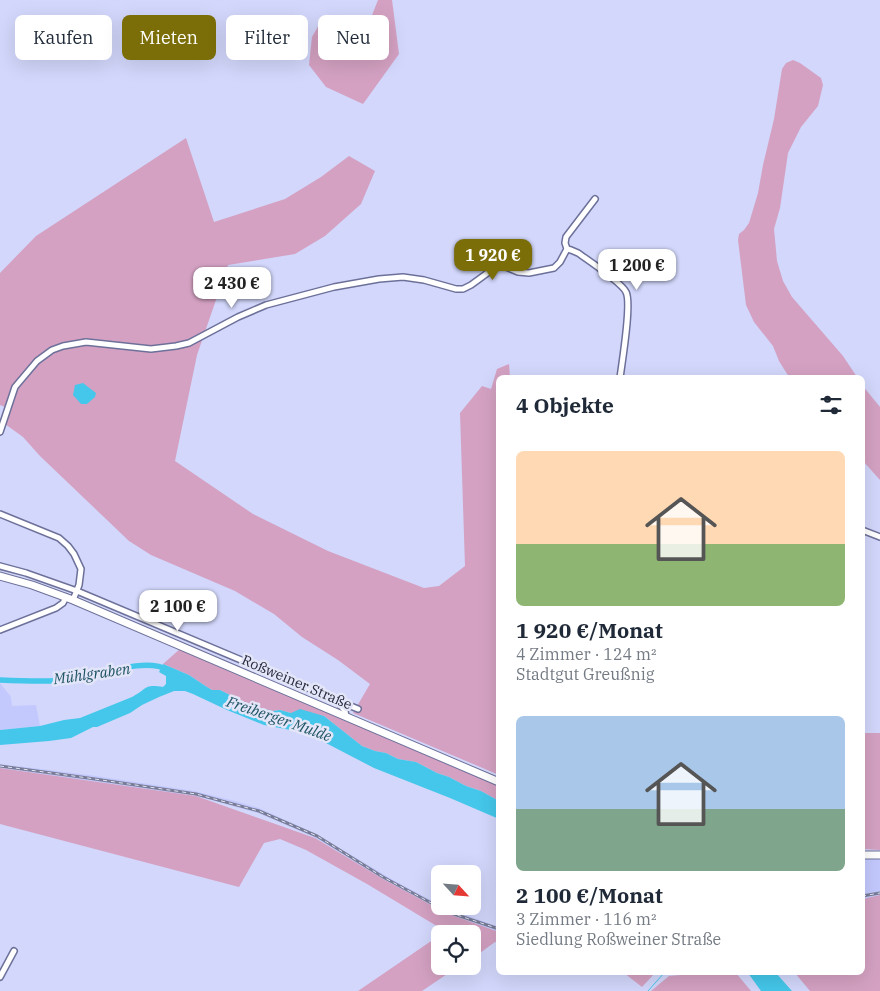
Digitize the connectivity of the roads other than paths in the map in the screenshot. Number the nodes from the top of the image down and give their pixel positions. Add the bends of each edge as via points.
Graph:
1 (595, 198) dead end
2 (567, 249) junction
3 (620, 375) edge
4 (0, 432) edge
5 (0, 514) edge
6 (865, 531) edge
7 (880, 537) edge
8 (0, 566) edge
9 (0, 576) edge
10 (77, 591) junction
11 (70, 598) junction
12 (117, 608) junction
13 (113, 617) junction
14 (168, 629) junction
15 (0, 630) edge
16 (164, 638) junction
17 (336, 700) junction
18 (358, 709) dead end
19 (346, 716) junction
20 (496, 781) edge
21 (880, 854) edge
22 (865, 855) edge
23 (14, 951) dead end
24 (0, 977) edge

1 - 2 street via 566,237
2 - 3 street via 578,253 626,292 629,304
2 - 4 street via 554,268 530,273 500,266 463,289 403,278 334,287 266,305 176,346 151,349 86,342 63,346 37,361 16,387
5 - 10 street via 59,538 68,546 81,569
6 - 7 street
8 - 10 street
9 - 11 main road, Roßweiner Straße
10 - 11 street
10 - 12 street
11 - 13 main road, Roßweiner Straße
11 - 15 street via 56,608
12 - 13 street
12 - 14 street
13 - 16 main road, Roßweiner Straße
14 - 16 street
14 - 17 street
16 - 19 main road, Roßweiner Straße
17 - 18 street
17 - 19 street
19 - 20 main road, Roßweiner Straße
21 - 22 main road
23 - 24 street

